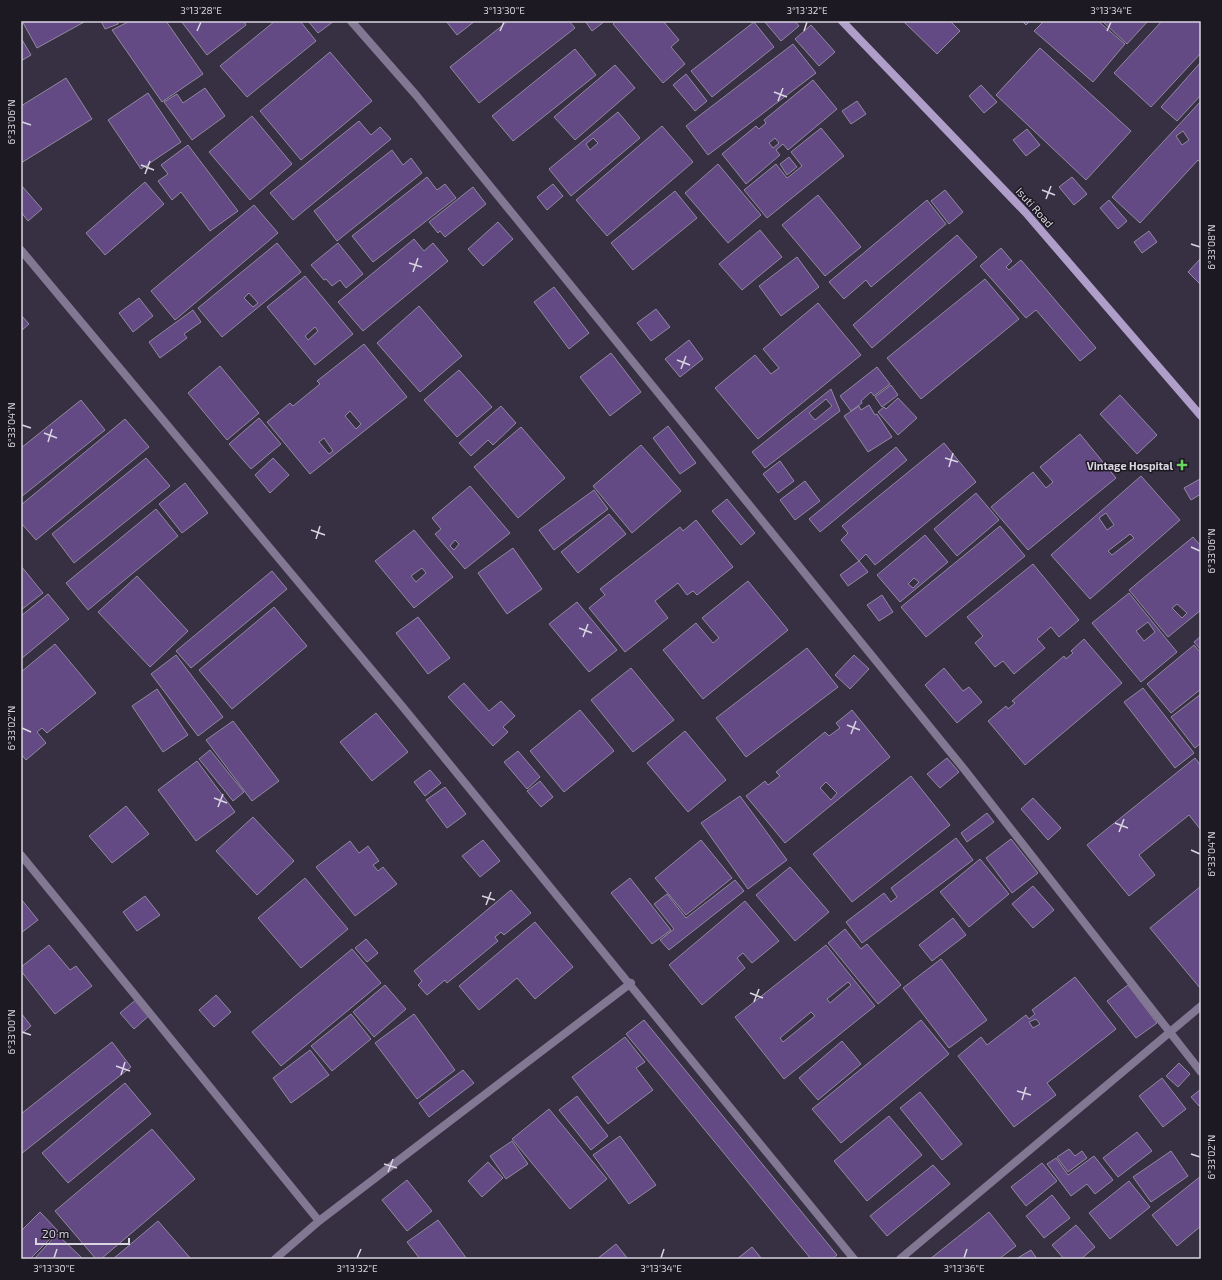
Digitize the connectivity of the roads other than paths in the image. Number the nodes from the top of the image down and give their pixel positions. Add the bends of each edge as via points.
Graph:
1 (351, 21) edge
2 (842, 21) edge
3 (21, 250) edge
4 (1201, 416) edge
5 (21, 855) edge
6 (630, 984) junction
7 (1201, 1006) edge
8 (1170, 1032) junction
9 (1201, 1072) edge
10 (319, 1221) junction
11 (275, 1259) edge
12 (854, 1259) edge
13 (900, 1259) edge

1 - 8 street via 416,95 964,769
2 - 4 street, Isuti Road via 1026,212
3 - 6 street via 402,706
5 - 10 street
6 - 10 street
6 - 12 street
7 - 8 street
8 - 9 street
8 - 13 street
10 - 11 street

